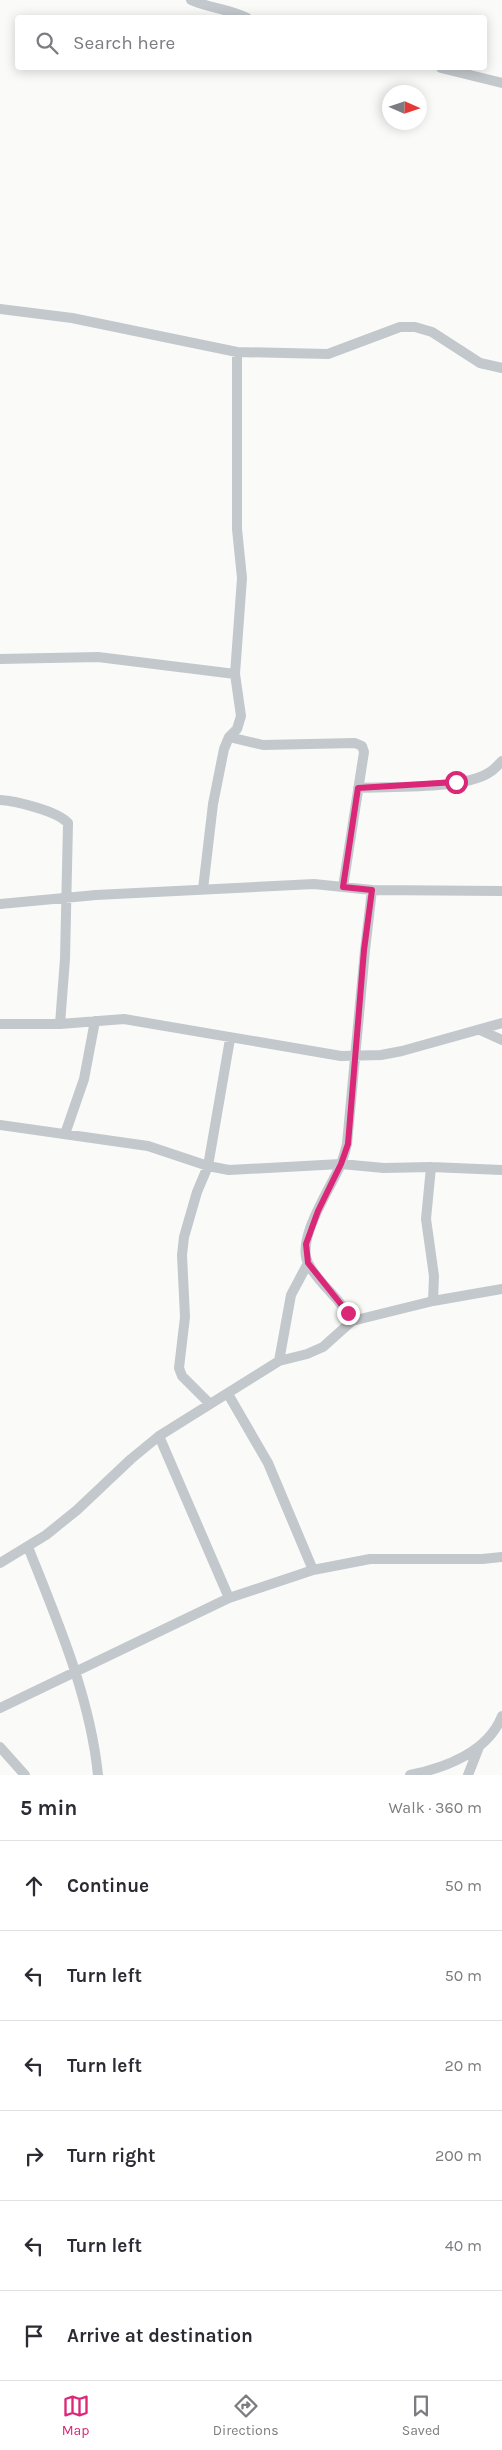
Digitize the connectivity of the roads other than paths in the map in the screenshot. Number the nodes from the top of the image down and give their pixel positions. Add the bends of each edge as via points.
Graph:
1 (191, 0) edge
2 (241, 15) edge
3 (448, 70) edge
4 (502, 83) edge
5 (0, 309) edge
6 (237, 352) junction
7 (502, 368) edge
8 (0, 659) edge
9 (235, 674) junction
10 (229, 737) junction
11 (502, 761) edge
12 (358, 788) junction
13 (0, 800) edge
14 (343, 887) junction
15 (203, 889) junction
16 (372, 890) junction
17 (502, 891) edge
18 (66, 898) junction
19 (0, 904) edge
20 (95, 1021) junction
21 (502, 1023) edge
22 (0, 1024) edge
23 (60, 1024) junction
24 (480, 1030) junction
25 (230, 1039) junction
26 (502, 1040) edge
27 (354, 1056) junction
28 (0, 1125) edge
29 (65, 1134) junction
30 (341, 1164) junction
31 (208, 1166) junction
32 (430, 1167) junction
33 (502, 1170) edge
34 (308, 1263) junction
35 (502, 1289) edge
36 (434, 1301) junction
37 (352, 1321) junction
38 (279, 1361) junction
39 (228, 1394) junction
40 (210, 1404) junction
41 (159, 1436) junction
42 (28, 1547) junction
43 (502, 1556) edge
44 (0, 1563) edge
45 (313, 1570) junction
46 (230, 1598) junction
47 (74, 1671) junction
48 (0, 1708) edge
49 (502, 1716) edge
50 (0, 1747) edge
51 (479, 1748) junction
52 (25, 1775) edge
53 (98, 1775) edge
54 (410, 1775) edge
55 (468, 1775) edge

1 - 2 street
3 - 4 street
5 - 6 street via 72,318
6 - 7 street via 328,354 400,328 415,327 432,332 480,362
6 - 9 street via 237,529 242,578
8 - 9 street via 98,657
9 - 10 street via 241,716
10 - 12 street via 263,745 355,743 362,746 364,752
10 - 15 street via 213,804
11 - 12 street via 491,772 475,779 433,785
12 - 14 street
13 - 18 street via 64,818 68,823
14 - 15 street via 314,884
14 - 16 street
15 - 18 street
16 - 17 street
16 - 27 street
18 - 19 street
18 - 23 street
20 - 23 street
20 - 25 street via 124,1020
20 - 29 street via 84,1079
21 - 24 street
22 - 23 street
24 - 26 street
24 - 27 street via 402,1051
25 - 27 street
25 - 31 street
27 - 30 street via 350,1127
28 - 29 street
29 - 31 street via 148,1146
30 - 31 street via 275,1166 239,1171
30 - 32 street via 384,1168
30 - 34 street via 307,1237 305,1251
31 - 40 street via 184,1237 185,1317 179,1368 182,1376
32 - 33 street
32 - 36 street via 426,1219
34 - 37 street via 344,1305
34 - 38 street via 291,1295
35 - 36 street
36 - 37 street
37 - 38 street via 323,1347
38 - 39 street
39 - 40 street
39 - 45 street via 268,1463
40 - 41 street
41 - 42 street via 77,1510
41 - 46 street
42 - 44 street
42 - 47 street
43 - 45 street via 482,1559 370,1559
45 - 46 street
46 - 47 street
47 - 48 street
47 - 53 street via 92,1729
49 - 51 street via 490,1738
50 - 52 street
51 - 54 street
51 - 55 street

